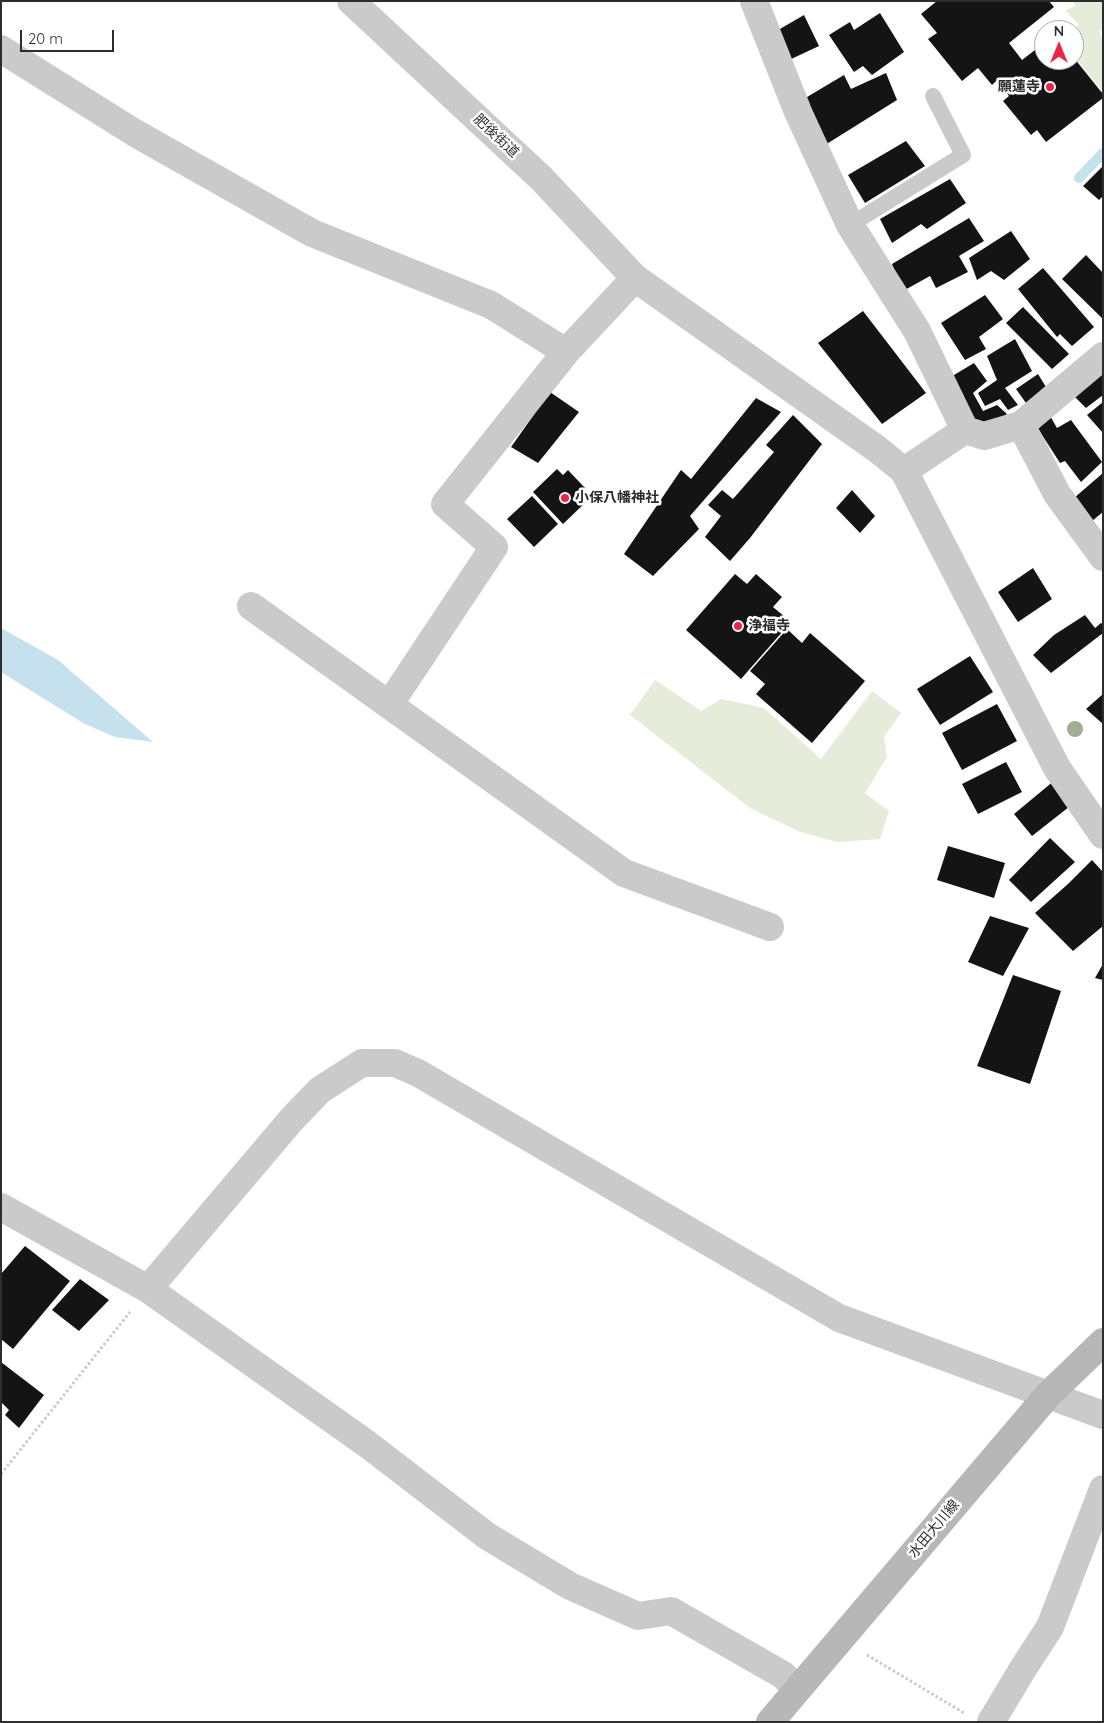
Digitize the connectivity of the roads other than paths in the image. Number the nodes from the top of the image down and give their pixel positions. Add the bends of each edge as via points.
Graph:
1 (351, 1) edge
2 (754, 1) edge
3 (1, 49) edge
4 (933, 96) dead end
5 (850, 225) junction
6 (635, 278) junction
7 (566, 352) junction
8 (1103, 356) edge
9 (1021, 425) junction
10 (965, 430) junction
11 (904, 471) junction
12 (1103, 557) edge
13 (251, 606) dead end
14 (389, 705) junction
15 (1103, 835) edge
16 (770, 927) dead end
17 (1, 1207) edge
18 (148, 1289) junction
19 (1103, 1342) edge
20 (1048, 1395) junction
21 (1103, 1415) edge
22 (1103, 1489) edge
23 (797, 1689) junction
24 (980, 1719) edge
25 (770, 1722) edge

1 - 6 street, 肥後街道 via 541,178
2 - 5 street via 798,112
3 - 7 street via 135,133 312,233 491,305
4 - 5 lane via 963,155
5 - 10 street via 916,331
6 - 7 street
6 - 11 street, 肥後街道
7 - 14 street via 445,504 494,547
8 - 9 street
9 - 10 street via 984,436
9 - 12 street via 1057,494
10 - 11 street
11 - 15 street via 1057,768
13 - 14 street
14 - 16 street via 624,873
17 - 18 street
18 - 20 street via 320,1090 362,1063 395,1063 418,1073 839,1318
18 - 23 street via 367,1444 488,1536 570,1586 638,1616 671,1611 783,1675
19 - 20 main road, 水田大川線
20 - 21 street
20 - 23 main road, 水田大川線
22 - 24 street via 1050,1627
23 - 25 main road, 水田大川線

